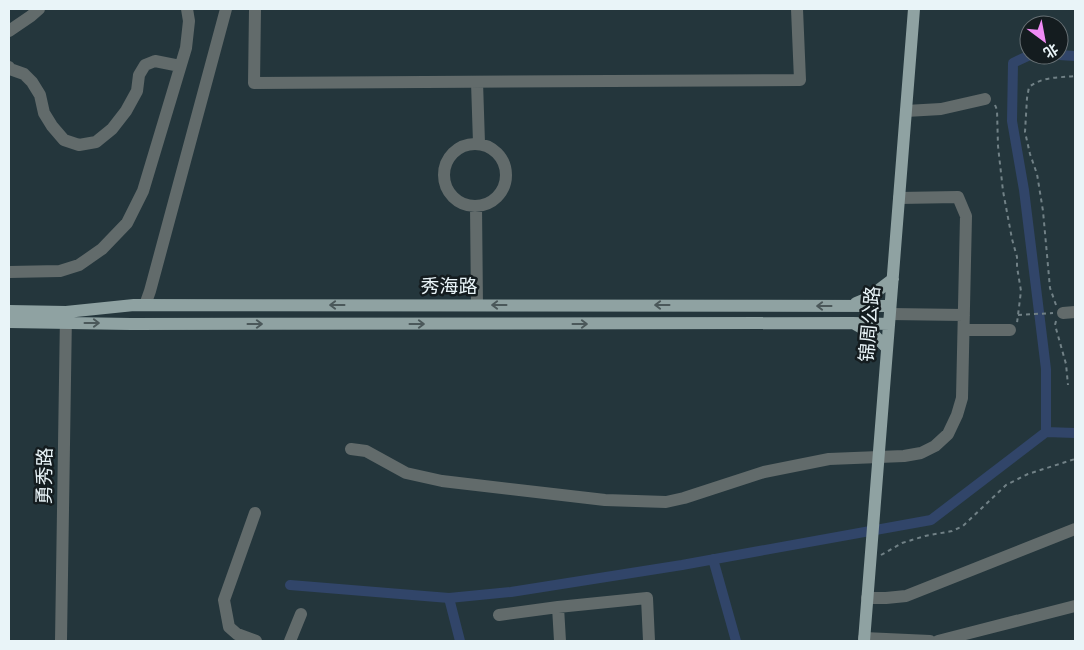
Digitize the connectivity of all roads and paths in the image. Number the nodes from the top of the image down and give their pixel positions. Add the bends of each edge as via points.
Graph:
1 (39, 9) edge
2 (187, 9) edge
3 (226, 9) edge
4 (254, 9) edge
5 (797, 9) edge
6 (914, 9) edge
7 (9, 31) edge
8 (180, 66) junction
9 (9, 67) edge
10 (1075, 76) edge
11 (477, 82) junction
12 (985, 99) joint
13 (906, 111) junction
14 (479, 143) junction
15 (899, 198) junction
16 (476, 206) junction
17 (9, 272) edge
18 (893, 279) junction
19 (145, 305) junction
20 (477, 305) junction
21 (521, 305) junction
22 (849, 306) junction
23 (9, 311) edge
24 (1062, 312) edge
25 (890, 315) junction
26 (964, 315) junction
27 (66, 317) junction
28 (9, 322) edge
29 (853, 323) junction
30 (520, 324) junction
31 (964, 330) junction
32 (1010, 330) dead end
33 (887, 348) junction
34 (1068, 385) dead end
35 (350, 449) dead end
36 (878, 458) junction
37 (1075, 459) edge
38 (255, 513) dead end
39 (1075, 529) edge
40 (871, 557) junction
41 (867, 598) junction
42 (1075, 606) edge
43 (558, 607) junction
44 (301, 614) dead end
45 (499, 615) dead end
46 (864, 640) edge
47 (61, 641) edge
48 (256, 641) edge
49 (290, 641) edge
50 (560, 641) edge
51 (649, 641) edge
52 (930, 641) edge
53 (938, 641) edge

1 - 7 street
2 - 8 street via 186,48
3 - 19 street
4 - 11 street via 254,83
5 - 11 street via 800,80
6 - 13 main road, 锦周公路
8 - 9 street via 155,61 145,65 139,74 137,91 112,129 96,142 79,145 64,140 44,113 32,82
8 - 17 street via 143,190 127,223 102,249 79,265 60,271
10 - 24 path via 1045,79 1029,87 1025,132 1043,211 1050,288
11 - 14 street
12 - 13 street via 941,109
12 - 24 path via 993,102 997,110 1003,191 1021,291 1018,315
13 - 15 main road, 锦周公路
14 - 16 street via 498,152 504,161 506,182 495,199
14 - 16 street via 468,144 451,155 444,174 449,193 466,205
15 - 18 main road, 锦周公路
15 - 26 street via 958,196 966,216
16 - 20 street
18 - 22 main road via 868,298
18 - 25 main road, 锦周公路
20 -> 19 main road, 秀海路
19 - 27 main road, 秀海路
21 -> 20 main road, 秀海路
22 -> 21 main road, 秀海路
21 - 30 street
22 - 25 main road, 秀海路
23 - 27 main road, 秀海路
24 - 34 path via 1055,325
25 - 26 street
25 - 29 main road, 秀海路
25 - 33 main road, 锦周公路
26 - 31 street
27 - 28 main road, 秀海路
27 -> 30 main road, 秀海路 via 131,324
27 - 47 street, 勇秀路
30 -> 29 main road, 秀海路
29 - 33 main road via 874,335
31 - 32 street
31 - 36 street via 962,398 948,434 921,453
33 - 36 main road, 锦周公路
35 - 36 street via 366,451 406,473 442,481 605,500 657,502 684,498 764,472 829,459
36 - 40 main road, 锦周公路
37 - 40 path via 1028,474 1006,486 963,526 902,543
38 - 48 street via 224,600 229,627 237,634
39 - 41 street via 906,596
40 - 41 main road, 锦周公路
41 - 46 main road, 锦周公路
42 - 53 street
43 - 45 street
43 - 50 street
43 - 51 street via 647,598
44 - 49 street
46 - 52 street

